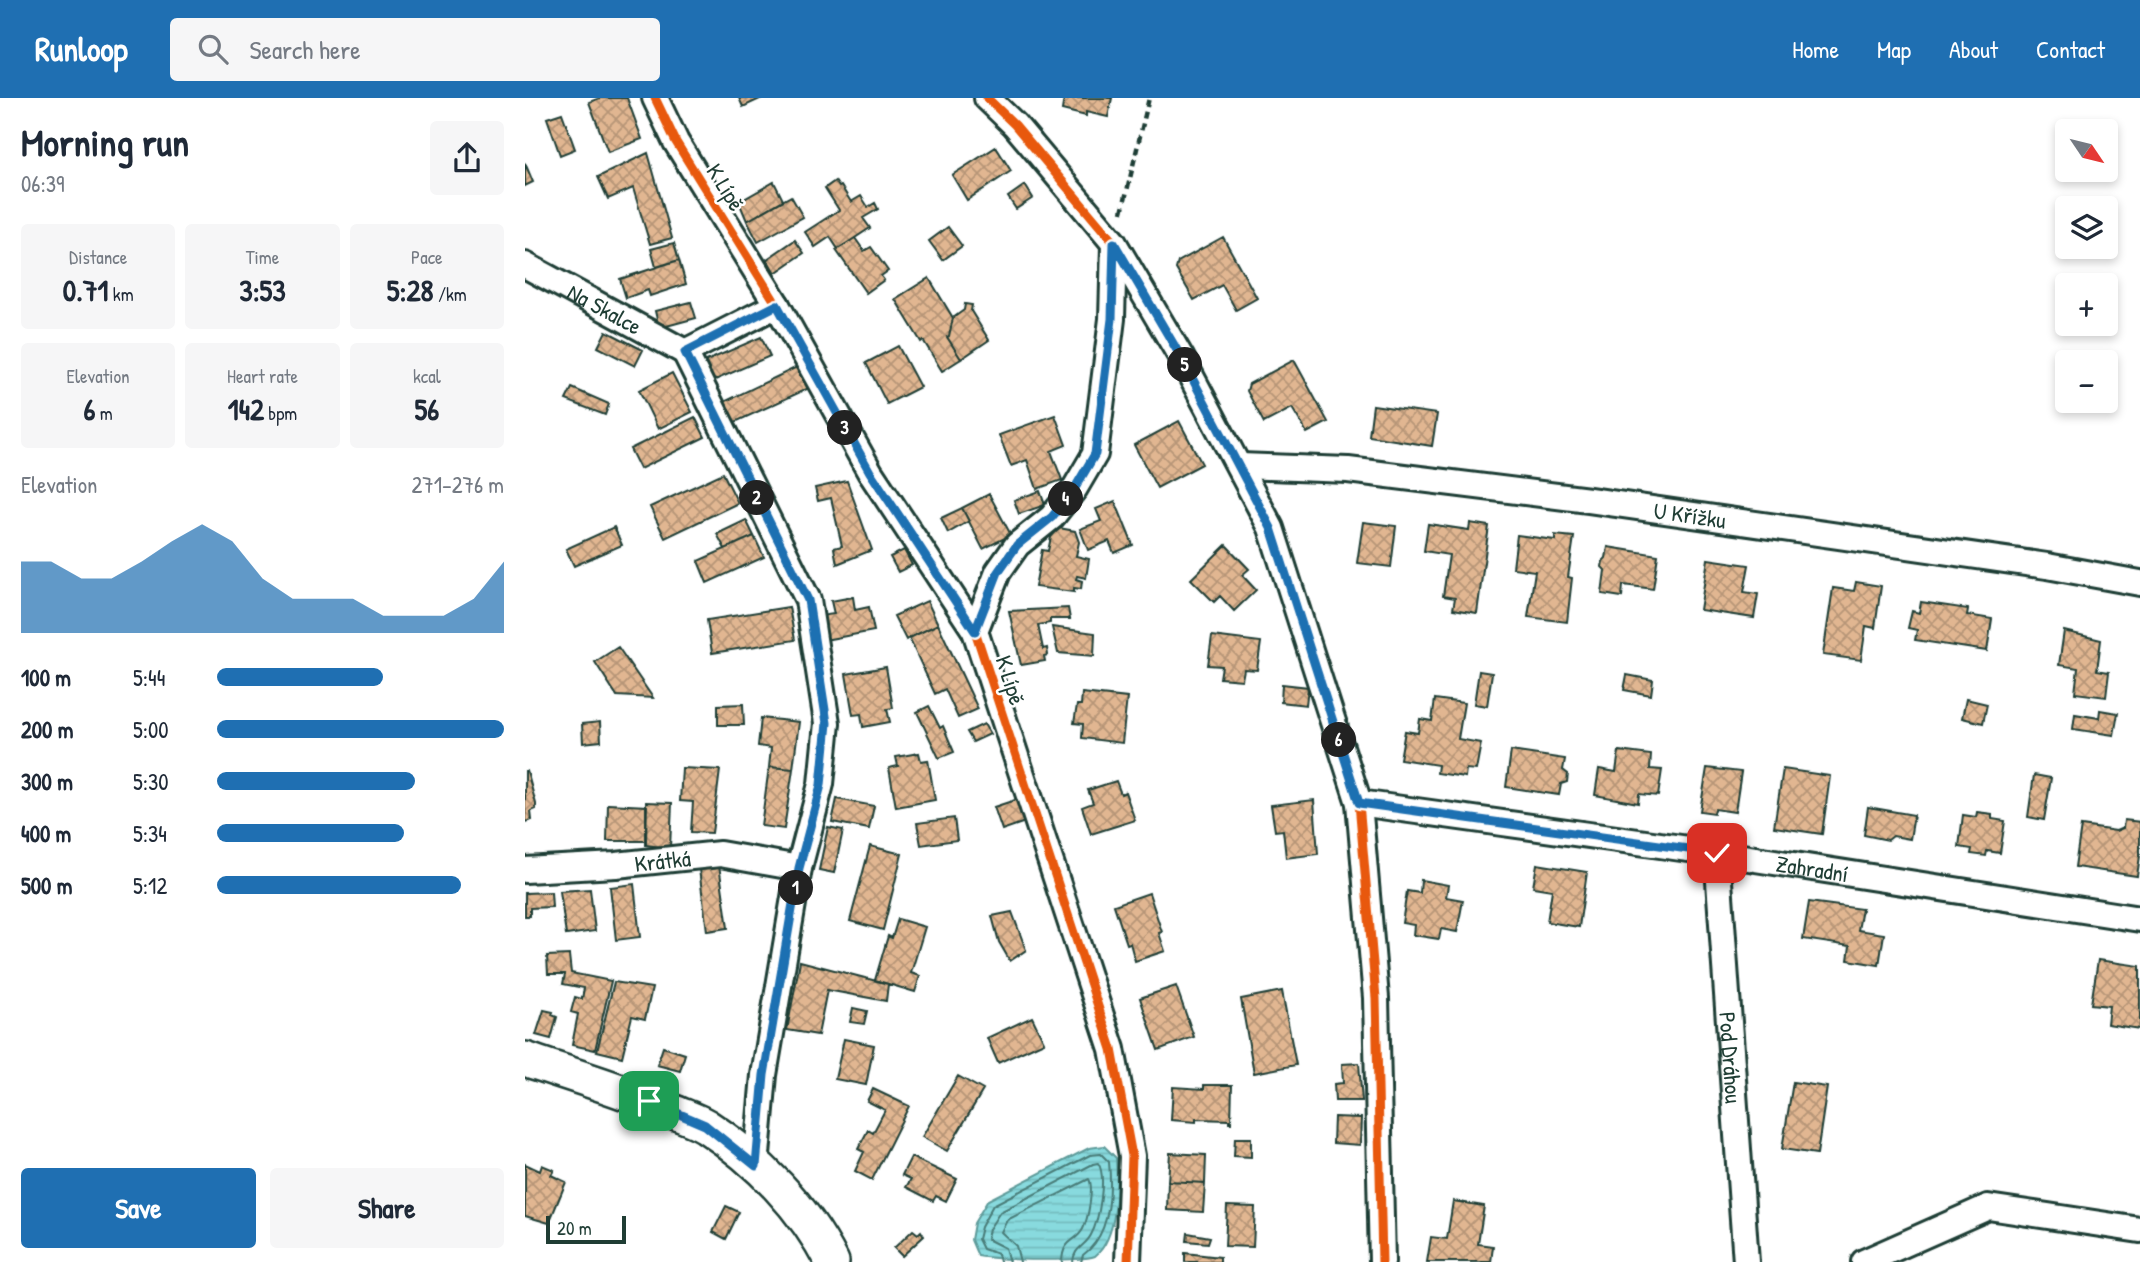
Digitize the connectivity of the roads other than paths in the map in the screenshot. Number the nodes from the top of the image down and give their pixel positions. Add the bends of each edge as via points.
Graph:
1 (655, 98) edge
2 (987, 98) edge
3 (1114, 243) junction
4 (525, 265) edge
5 (777, 305) junction
6 (685, 352) junction
7 (1240, 466) junction
8 (2140, 583) edge
9 (975, 631) junction
10 (1359, 803) junction
11 (1717, 853) junction
12 (799, 868) junction
13 (525, 870) edge
14 (2140, 919) edge
15 (525, 1059) edge
16 (756, 1166) junction
17 (2140, 1230) edge
18 (832, 1262) edge
19 (1128, 1262) edge
20 (1382, 1262) edge
21 (1746, 1262) edge
22 (1864, 1262) edge

1 - 5 street, K Lípě via 676,142
2 - 3 street
3 - 7 street
3 - 9 street via 1112,319 1095,454 1052,517 1017,545 998,572
4 - 6 street, Na Skalce
5 - 6 street
5 - 9 street, K Lípě via 870,472
6 - 12 street via 808,600 827,723 821,785
7 - 8 street, U Křížku via 1348,470 1588,500
7 - 10 street via 1271,528
9 - 19 street, K Lípě via 1112,1049 1132,1156
10 - 11 street, Zahradní
10 - 20 street via 1376,998
11 - 14 street, Zahradní
11 - 21 street, Pod Dráhou
12 - 13 street, Krátká via 720,854
12 - 16 street via 764,1075
15 - 16 main road via 705,1125
16 - 18 main road via 787,1195
17 - 22 street via 1988,1207

